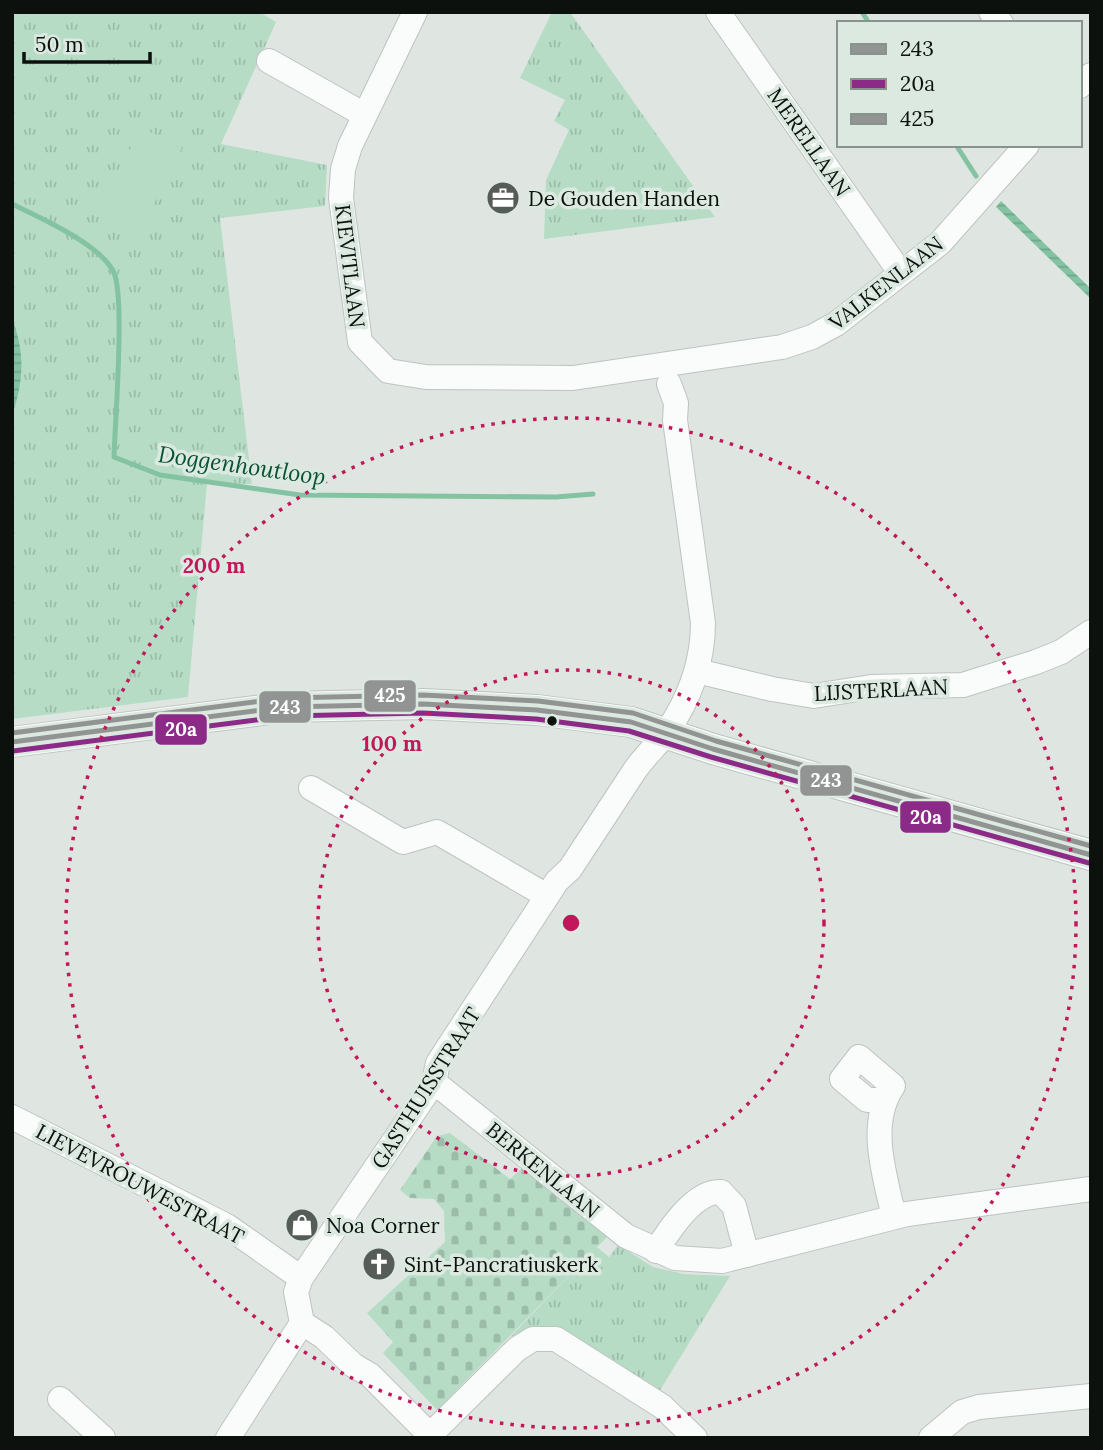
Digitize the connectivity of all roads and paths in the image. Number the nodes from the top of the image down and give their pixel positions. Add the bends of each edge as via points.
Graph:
1 (415, 12) edge
2 (718, 12) edge
3 (270, 61) dead end
4 (363, 114) junction
5 (1025, 147) edge
6 (901, 272) junction
7 (668, 374) junction
8 (1091, 632) edge
9 (697, 671) junction
10 (666, 733) junction
11 (12, 742) edge
12 (311, 788) dead end
13 (1091, 855) edge
14 (547, 896) junction
15 (434, 1083) junction
16 (883, 1100) dead end
17 (12, 1116) edge
18 (1091, 1189) edge
19 (894, 1217) junction
20 (656, 1251) junction
21 (747, 1255) junction
22 (301, 1278) junction
23 (302, 1324) junction
24 (1091, 1396) edge
25 (60, 1399) dead end
26 (432, 1436) edge
27 (103, 1438) edge
28 (228, 1438) edge
29 (695, 1438) edge
30 (931, 1438) edge

1 - 4 street, KIEVITLAAN
2 - 6 street, MERELLAAN
3 - 4 street
4 - 7 street, KIEVITLAAN via 343,169 342,218 360,342 388,371 426,377
5 - 6 street, VALKENLAAN via 940,243
6 - 7 street, VALKENLAAN via 813,337
7 - 9 street, GASTHUISSTRAAT via 668,404 675,420 703,624
8 - 9 street, LIJSTERLAAN via 1061,652 963,685 880,686 814,696
9 - 10 street, GASTHUISSTRAAT
10 - 11 main road via 631,722 498,706 353,704 286,707
10 - 13 main road
10 - 14 street, GASTHUISSTRAAT via 636,768
12 - 14 street via 403,842 437,832
14 - 15 street, GASTHUISSTRAAT via 438,1063
15 - 20 street, BERKENLAAN via 626,1236
15 - 22 street, GASTHUISSTRAAT
16 - 19 street via 879,1144
17 - 22 street, LIEVEVROUWESTRAAT via 227,1226
18 - 19 street, BERKENLAAN
19 - 21 street, BERKENLAAN
20 - 21 street, BERKENLAAN via 702,1262
20 - 21 street via 669,1230 705,1195 722,1192 734,1206
22 - 23 street via 296,1293
23 - 26 street via 370,1375
23 - 28 street
24 - 30 street via 971,1409 948,1420
25 - 27 street
26 - 29 street via 517,1349 533,1339 556,1339 663,1407

